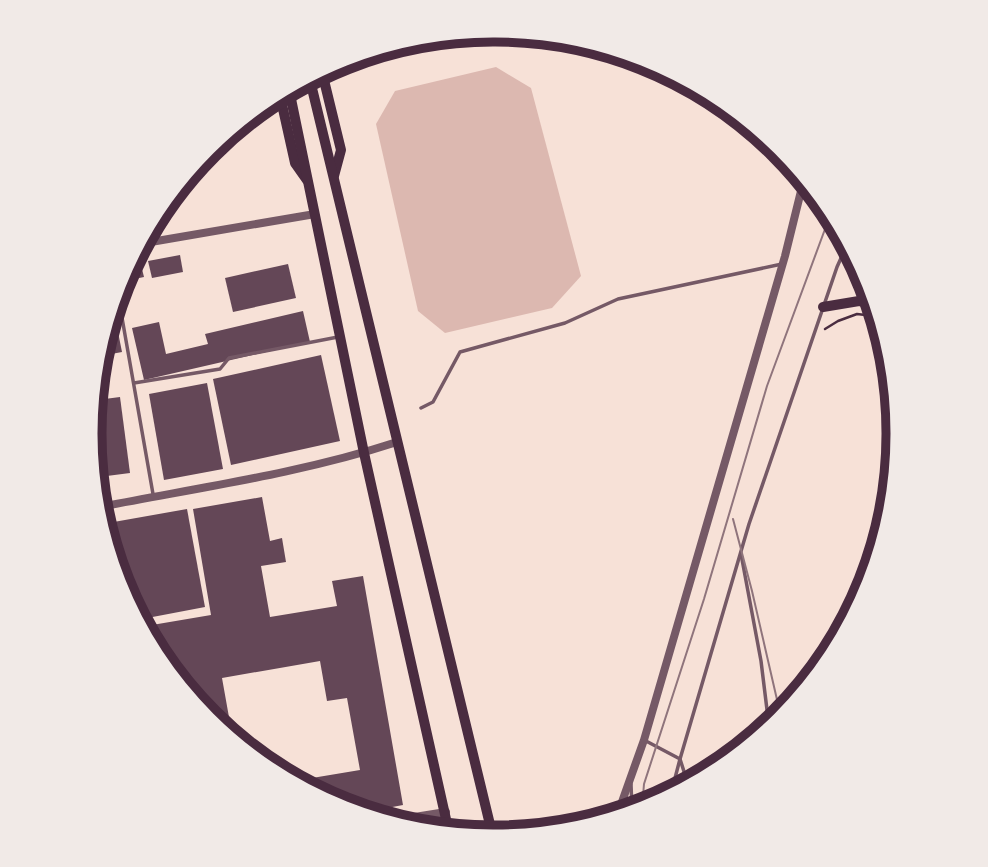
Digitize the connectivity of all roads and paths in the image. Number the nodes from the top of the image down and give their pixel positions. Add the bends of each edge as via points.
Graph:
1 (324, 81) edge
2 (311, 87) edge
3 (291, 98) edge
4 (282, 104) edge
5 (334, 176) junction
6 (309, 183) junction
7 (803, 192) edge
8 (315, 214) junction
9 (153, 242) edge
10 (842, 255) edge
11 (782, 264) junction
12 (862, 301) edge
13 (823, 307) junction
14 (121, 314) edge
15 (867, 315) edge
16 (814, 335) junction
17 (340, 336) junction
18 (134, 383) junction
19 (421, 408) dead end
20 (397, 442) junction
21 (364, 453) junction
22 (154, 496) junction
23 (109, 505) edge
24 (741, 552) junction
25 (767, 713) edge
26 (644, 740) junction
27 (680, 759) junction
28 (686, 775) edge
29 (630, 779) junction
30 (674, 781) edge
31 (631, 800) edge
32 (621, 803) edge
33 (446, 811) junction
34 (416, 817) edge
35 (448, 822) edge
36 (490, 825) edge

1 - 5 main road via 341,150
2 - 5 main road
3 - 6 main road
4 - 6 main road via 295,163
5 - 20 main road
6 - 8 main road
7 - 11 street
8 - 9 street
8 - 17 main road
10 - 13 lane
11 - 19 lane via 618,299 565,323 460,352 433,402
11 - 26 street
12 - 13 main road
13 - 16 lane
14 - 18 lane
15 - 16 path via 838,321
16 - 24 lane
17 - 18 lane via 229,358 220,369
17 - 21 main road
18 - 22 lane
20 - 21 street
20 - 36 main road
21 - 22 street via 289,472
21 - 33 main road
22 - 23 street
24 - 25 lane
24 - 27 lane
26 - 27 lane
26 - 29 street
27 - 28 lane
27 - 30 lane
29 - 31 lane
29 - 32 street
33 - 34 street
33 - 35 main road

